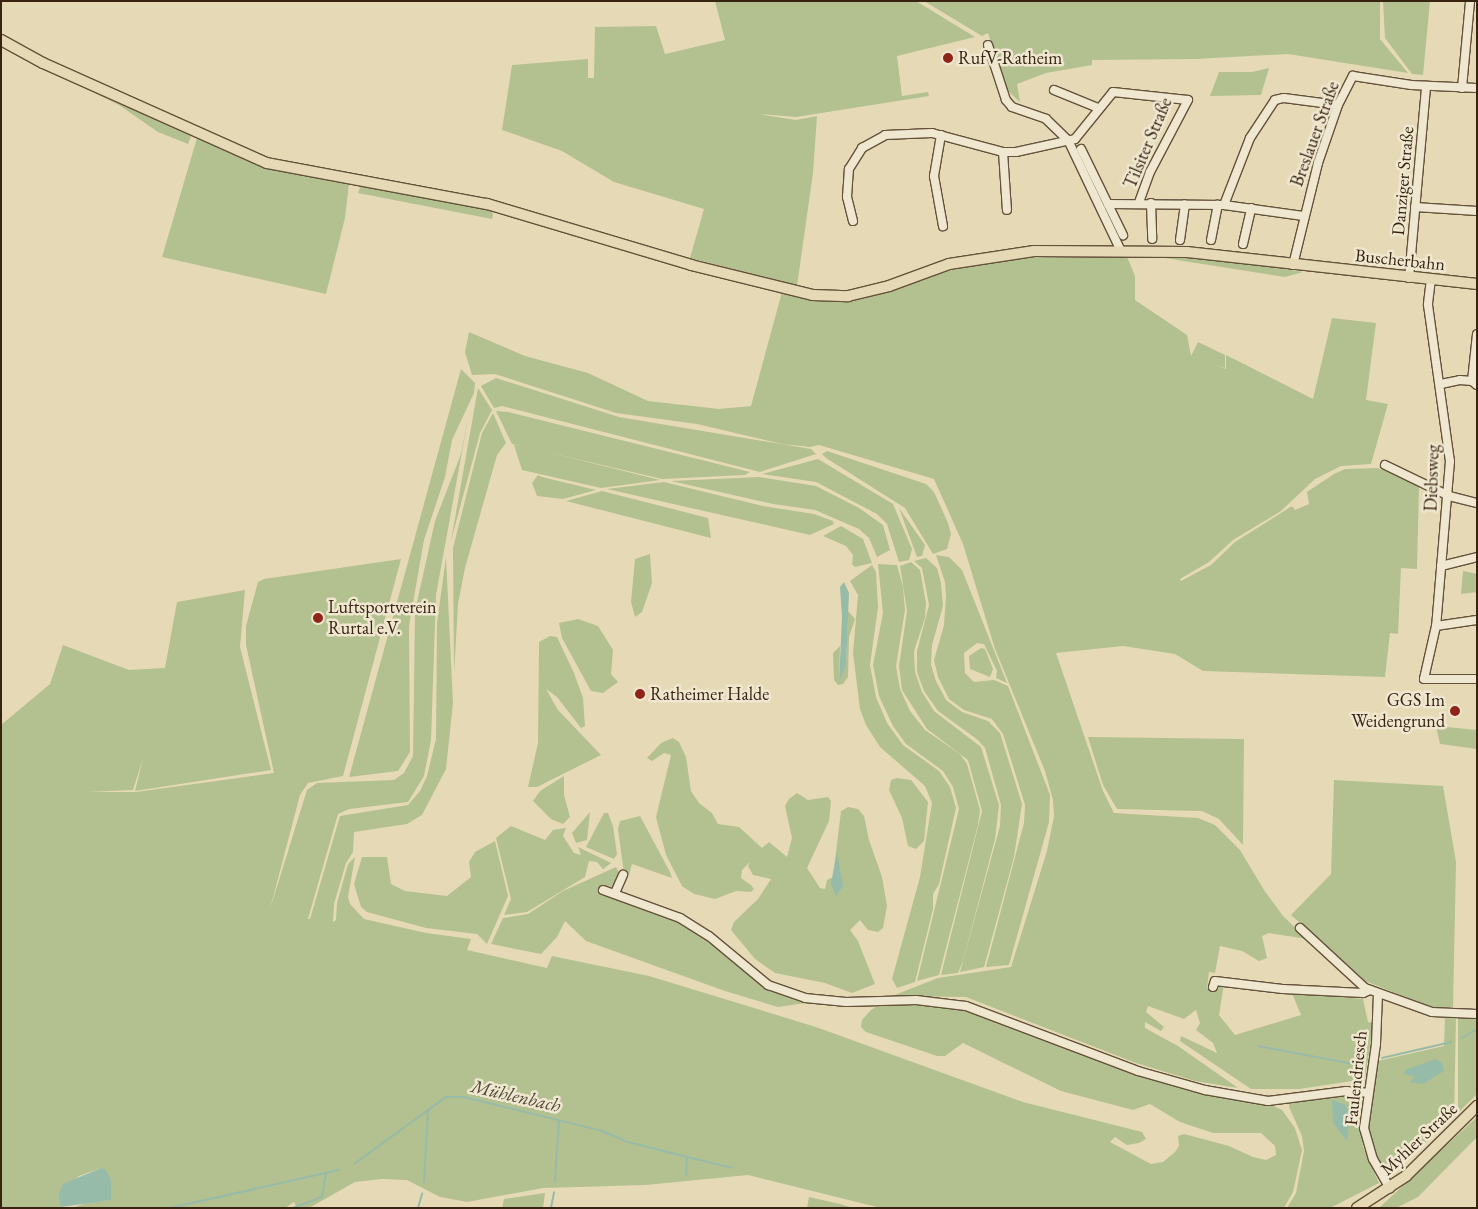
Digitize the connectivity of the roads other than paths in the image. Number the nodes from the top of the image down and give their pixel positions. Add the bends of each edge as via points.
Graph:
1 (1470, 1) edge
2 (1468, 24) junction
3 (1477, 24) edge
4 (1, 40) edge
5 (988, 46) dead end
6 (1426, 86) junction
7 (1462, 88) junction
8 (1477, 88) edge
9 (1054, 90) dead end
10 (1338, 105) junction
11 (1098, 108) junction
12 (941, 135) junction
13 (1068, 140) junction
14 (1081, 149) dead end
15 (1003, 152) junction
16 (1139, 203) junction
17 (1151, 203) junction
18 (1108, 204) junction
19 (1186, 204) junction
20 (1220, 205) junction
21 (1415, 207) junction
22 (1250, 208) junction
23 (1007, 210) dead end
24 (1477, 211) edge
25 (1303, 216) junction
26 (853, 221) dead end
27 (942, 226) dead end
28 (1123, 235) dead end
29 (1152, 239) dead end
30 (1180, 240) dead end
31 (1211, 240) dead end
32 (1243, 244) dead end
33 (1121, 251) junction
34 (1293, 265) junction
35 (1409, 278) junction
36 (1431, 279) junction
37 (1477, 284) edge
38 (1477, 334) edge
39 (1474, 383) edge
40 (1441, 384) junction
41 (1385, 465) dead end
42 (1449, 496) junction
43 (1477, 503) edge
44 (1477, 557) edge
45 (1441, 566) junction
46 (1477, 620) edge
47 (1436, 626) junction
48 (1477, 679) edge
49 (623, 875) dead end
50 (604, 890) dead end
51 (615, 893) junction
52 (1300, 928) dead end
53 (1213, 988) dead end
54 (1370, 990) junction
55 (1378, 994) junction
56 (1477, 1014) edge
57 (1367, 1093) junction
58 (1477, 1106) edge
59 (1390, 1189) junction
60 (1357, 1208) edge

1 - 2 street
2 - 3 street
2 - 7 street
4 - 33 main road, Buscherbahn via 43,64 268,163 486,204 691,265 813,295 854,294 949,264 1008,253
5 - 13 street via 1006,100 1012,107 1046,119
6 - 7 street, Breslauer Straße
6 - 10 street, Breslauer Straße via 1353,76
6 - 21 street, Danziger Straße
7 - 8 street, Breslauer Straße
9 - 11 street
10 - 20 street via 1284,98 1275,100 1250,138
10 - 25 street, Breslauer Straße
11 - 13 street, Tilsiter Straße via 1075,139
11 - 16 street, Tilsiter Straße via 1113,92 1188,100 1150,172
12 - 15 street
12 - 26 street via 900,132 885,135 862,148 847,180
12 - 27 street via 934,176
13 - 15 street via 1032,150
13 - 33 street
14 - 18 street
15 - 23 street
16 - 17 street
16 - 18 street
17 - 19 street
17 - 29 street
18 - 28 street
19 - 20 street
19 - 30 street
20 - 22 street
20 - 31 street
21 - 24 street
21 - 35 street, Danziger Straße
22 - 25 street
22 - 32 street
25 - 34 street, Breslauer Straße
33 - 34 main road, Buscherbahn via 1187,252
34 - 35 main road, Buscherbahn
35 - 36 main road, Buscherbahn
36 - 37 main road, Buscherbahn
36 - 40 street, Diebsweg via 1428,305
38 - 39 street
39 - 40 street
40 - 42 street, Diebsweg via 1450,461
41 - 42 street
42 - 43 street
42 - 45 street, Diebsweg
44 - 45 street
45 - 47 street, Diebsweg
46 - 47 street
47 - 48 street, Diebsweg via 1424,678
49 - 51 street
50 - 51 street
51 - 57 street via 680,918 709,936 768,985 805,998 827,1002 916,1000 966,1006 1138,1071 1205,1090 1268,1101 1346,1091
52 - 54 street
53 - 54 street via 1215,980 1283,989 1363,993
54 - 55 street
55 - 56 street via 1432,1012
55 - 57 street, Faulendriesch via 1376,1044
57 - 59 street, Faulendriesch via 1366,1138 1377,1169
58 - 59 main road, Myhler Straße
59 - 60 main road, Myhler Straße

